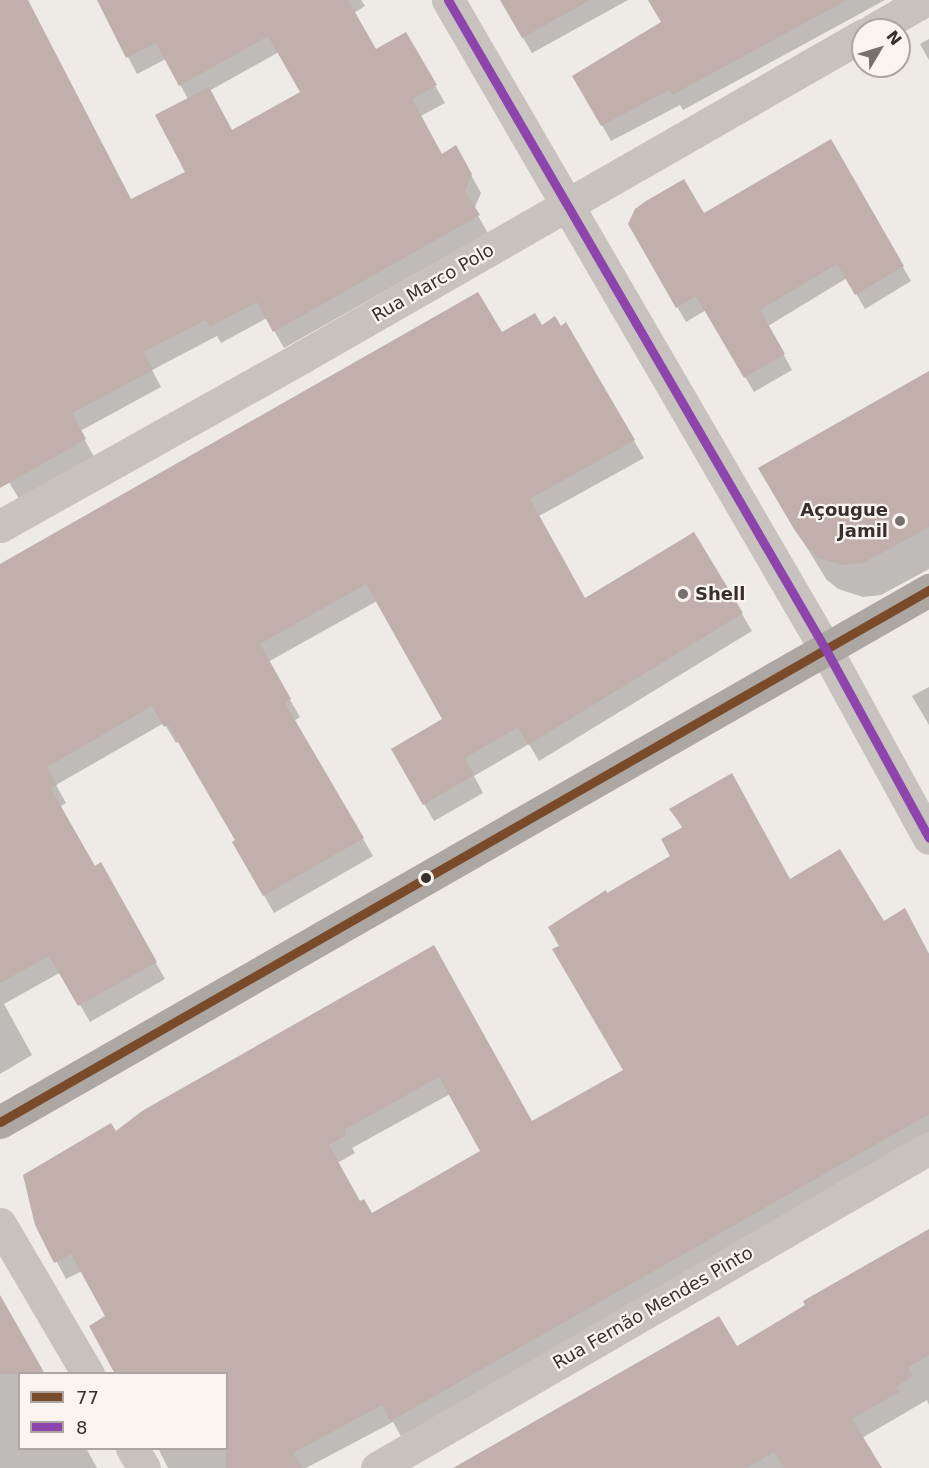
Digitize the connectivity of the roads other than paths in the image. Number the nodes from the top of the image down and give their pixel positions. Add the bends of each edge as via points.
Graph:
1 (448, 0) edge
2 (925, 0) edge
3 (894, 18) edge
4 (851, 42) edge
5 (570, 205) junction
6 (0, 526) edge
7 (929, 590) edge
8 (826, 650) junction
9 (929, 838) edge
10 (0, 1122) edge
11 (929, 1148) edge
12 (0, 1224) edge
13 (87, 1372) edge
14 (133, 1450) edge
15 (144, 1468) edge
16 (377, 1468) edge

1 - 5 street
2 - 3 street
4 - 5 street, Rua Marco Polo
5 - 6 street, Rua Marco Polo
5 - 8 street
7 - 8 main road
8 - 9 street
8 - 10 main road
11 - 16 street, Rua Fernão Mendes Pinto
12 - 13 street
14 - 15 street

